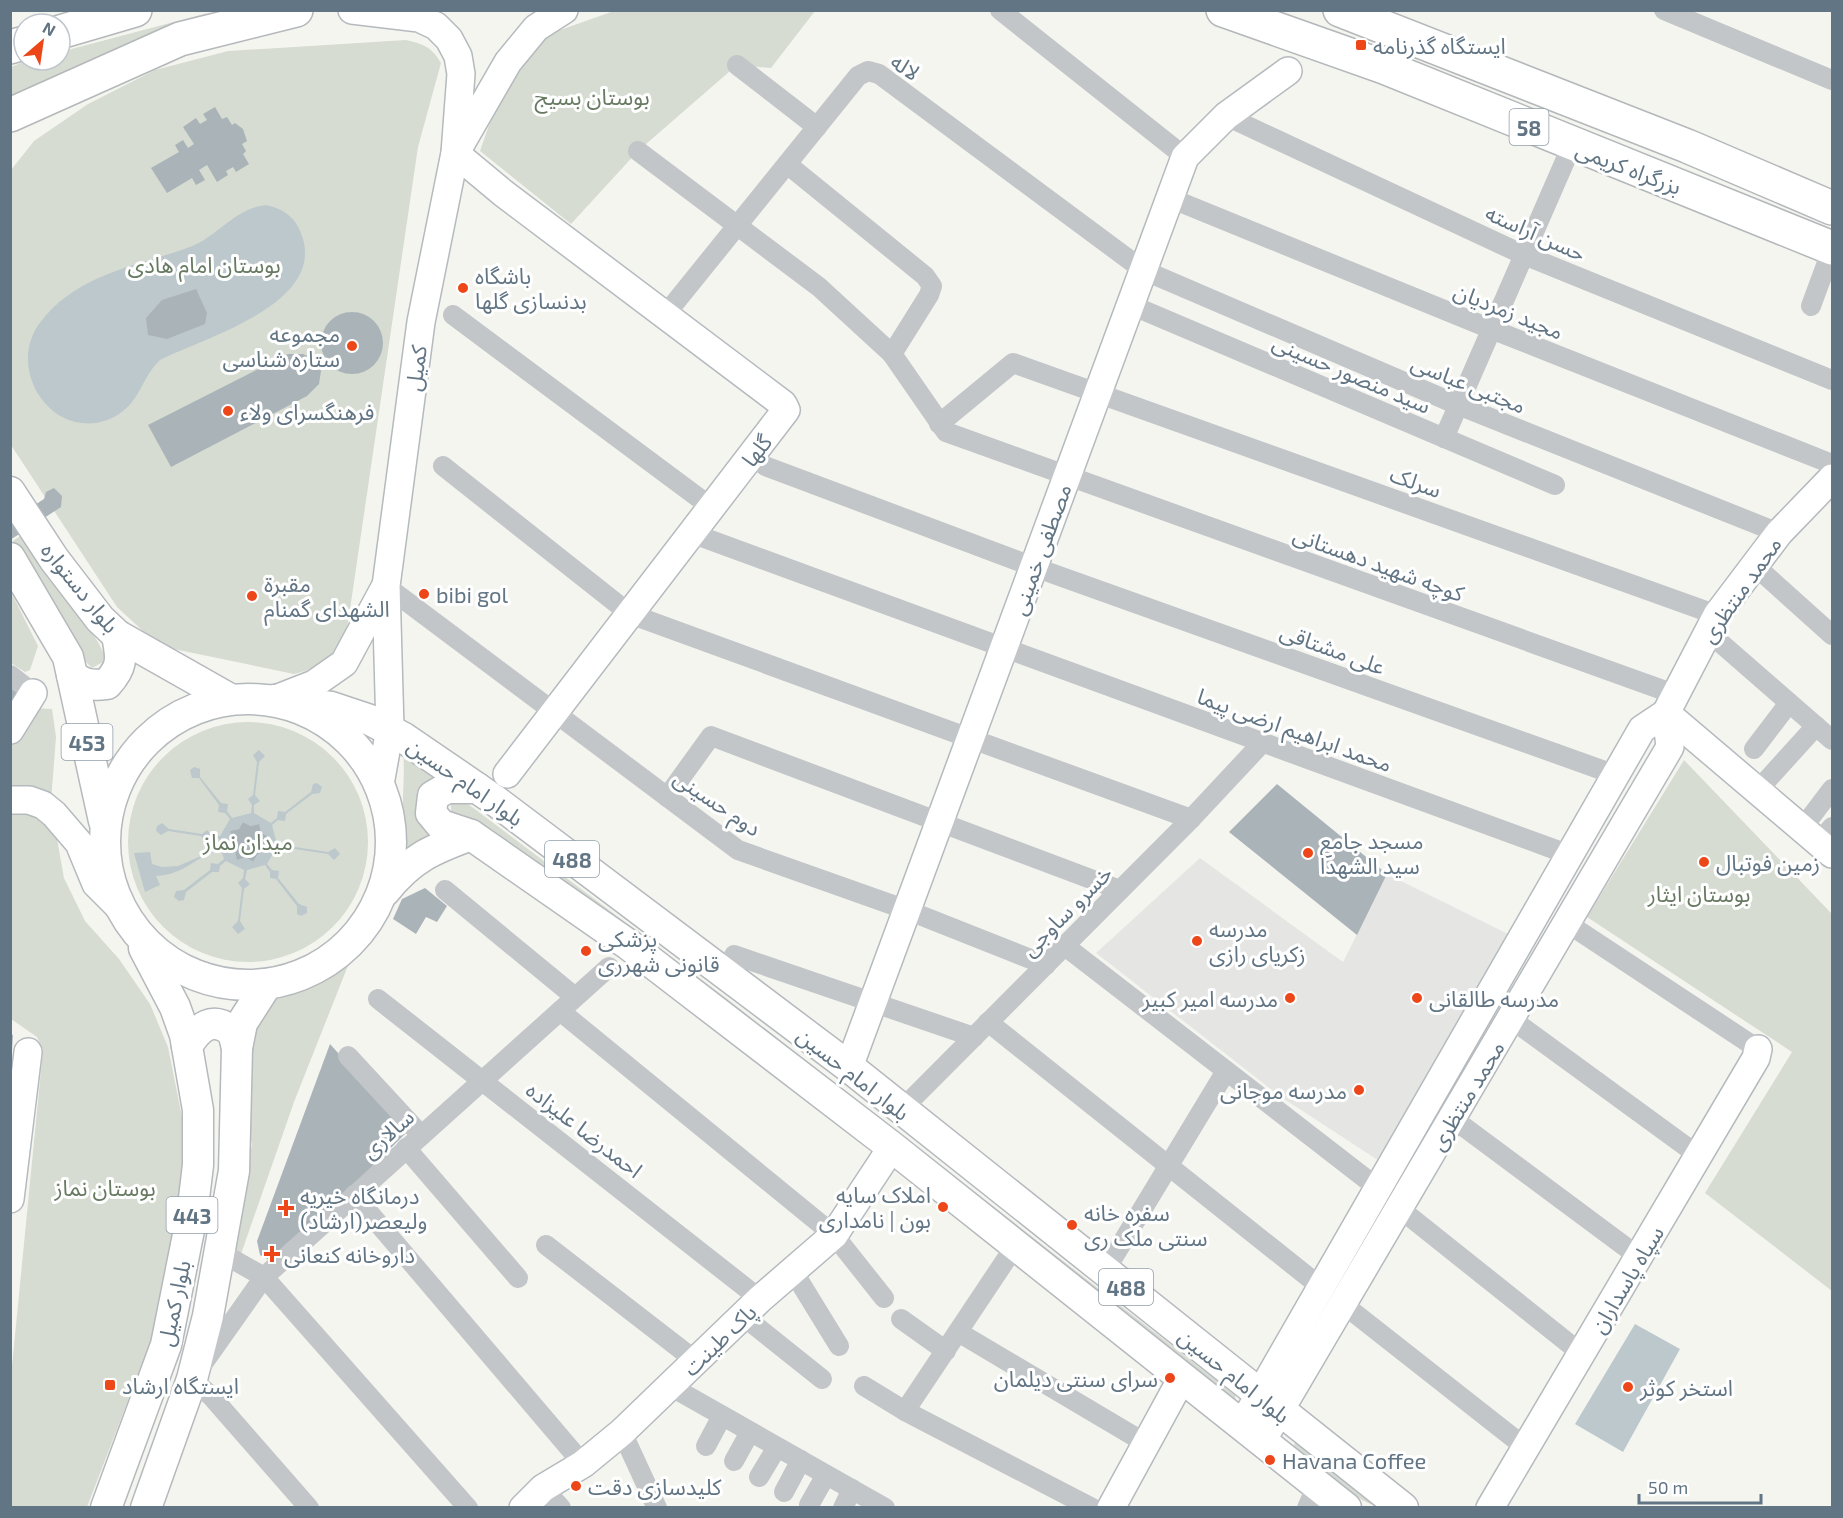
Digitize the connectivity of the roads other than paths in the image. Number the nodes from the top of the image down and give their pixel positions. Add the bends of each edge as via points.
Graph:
1 (135, 10) edge
2 (296, 10) edge
3 (352, 10) edge
4 (564, 10) edge
5 (1000, 10) edge
6 (1223, 10) edge
7 (1340, 10) edge
8 (1664, 10) edge
9 (1395, 22) edge
10 (72, 28) edge
11 (737, 65) dead end
12 (1288, 71) dead end
13 (1833, 80) edge
14 (57, 93) junction
15 (10, 116) edge
16 (1226, 116) junction
17 (817, 127) junction
18 (10, 136) edge
19 (1572, 144) junction
20 (638, 151) dead end
21 (455, 153) junction
22 (1185, 158) junction
23 (787, 164) junction
24 (502, 193) junction
25 (1170, 198) junction
26 (445, 205) junction
27 (1833, 208) edge
28 (737, 225) junction
29 (1833, 249) edge
30 (1524, 255) junction
31 (1143, 270) junction
32 (1131, 304) junction
33 (1811, 306) dead end
34 (453, 315) dead end
35 (665, 315) junction
36 (1491, 330) junction
37 (892, 354) junction
38 (1833, 380) edge
39 (1098, 393) junction
40 (1458, 405) junction
41 (939, 424) junction
42 (1444, 438) junction
43 (1833, 464) edge
44 (443, 466) dead end
45 (765, 466) dead end
46 (1067, 476) junction
47 (1555, 485) dead end
48 (10, 492) edge
49 (1828, 492) edge
50 (711, 507) junction
51 (691, 533) junction
52 (1779, 533) junction
53 (10, 558) edge
54 (1753, 564) junction
55 (1034, 567) junction
56 (386, 586) junction
57 (630, 614) junction
58 (1712, 623) junction
59 (117, 634) junction
60 (1833, 635) edge
61 (1004, 648) junction
62 (10, 675) edge
63 (72, 675) junction
64 (33, 693) joint
65 (230, 699) junction
66 (273, 700) junction
67 (1789, 703) junction
68 (1670, 704) junction
69 (553, 714) junction
70 (1816, 726) junction
71 (390, 729) junction
72 (10, 730) edge
73 (970, 738) junction
74 (1833, 740) edge
75 (1263, 742) junction
76 (1754, 749) dead end
77 (507, 774) dead end
78 (1616, 775) junction
79 (380, 784) junction
80 (477, 788) junction
81 (1833, 789) edge
82 (1758, 790) junction
83 (668, 797) junction
84 (10, 800) edge
85 (1191, 819) junction
86 (939, 824) junction
87 (105, 826) junction
88 (471, 835) junction
89 (1824, 835) edge
90 (1570, 855) junction
91 (445, 890) dead end
92 (1120, 890) junction
93 (382, 894) junction
94 (907, 910) junction
95 (126, 917) junction
96 (1567, 923) junction
97 (1065, 946) junction
98 (734, 956) dead end
99 (1046, 965) junction
100 (609, 967) dead end
101 (267, 984) junction
102 (575, 997) junction
103 (378, 999) dead end
104 (873, 1001) junction
105 (560, 1011) junction
106 (1511, 1019) junction
107 (988, 1022) junction
108 (974, 1037) junction
109 (187, 1046) junction
110 (237, 1047) junction
111 (1758, 1049) joint
112 (28, 1052) dead end
113 (348, 1056) dead end
114 (849, 1067) junction
115 (1226, 1071) junction
116 (483, 1080) junction
117 (902, 1109) junction
118 (1452, 1118) junction
119 (414, 1142) junction
120 (892, 1147) junction
121 (12, 1150) edge
122 (1700, 1156) junction
123 (1169, 1165) junction
124 (1379, 1189) junction
125 (354, 1195) junction
126 (10, 1199) edge
127 (1399, 1208) junction
128 (834, 1235) junction
129 (546, 1245) dead end
130 (1015, 1246) junction
131 (218, 1251) junction
132 (1639, 1257) junction
133 (794, 1270) junction
134 (1105, 1271) junction
135 (264, 1277) junction
136 (518, 1278) dead end
137 (1333, 1296) junction
138 (884, 1298) dead end
139 (752, 1308) junction
140 (901, 1319) dead end
141 (958, 1332) junction
142 (839, 1347) dead end
143 (946, 1351) junction
144 (1582, 1354) junction
145 (696, 1361) junction
146 (1182, 1378) junction
147 (192, 1379) junction
148 (822, 1380) dead end
149 (670, 1386) junction
150 (864, 1386) dead end
151 (1271, 1403) junction
152 (905, 1411) junction
153 (722, 1416) junction
154 (622, 1432) junction
155 (750, 1432) junction
156 (1252, 1433) junction
157 (1147, 1444) junction
158 (706, 1446) dead end
159 (777, 1447) junction
160 (1526, 1448) junction
161 (734, 1461) dead end
162 (801, 1461) junction
163 (583, 1464) junction
164 (826, 1474) junction
165 (759, 1477) dead end
166 (852, 1489) junction
167 (784, 1492) dead end
168 (1312, 1496) edge
169 (552, 1498) edge
170 (809, 1505) dead end
171 (878, 1506) edge
172 (147, 1507) edge
173 (106, 1508) edge
174 (309, 1508) edge
175 (468, 1508) edge
176 (522, 1508) edge
177 (657, 1508) edge
178 (843, 1508) edge
179 (1092, 1508) edge
180 (1111, 1508) edge
181 (1346, 1508) edge
182 (1402, 1508) edge
183 (1490, 1508) edge

1 - 10 highway
2 - 14 highway via 180,39
3 - 21 street via 419,18 436,26 449,39 461,74
4 - 21 street via 536,28 508,62
5 - 22 street
6 - 19 highway, بزرگراه کریمی / 58 via 1384,67
7 - 9 highway, بزرگراه کریمی / 58
8 - 13 street
9 - 27 highway, بزرگراه کریمی / 58
11 - 17 street
12 - 16 street, مصطفی خمینی
14 - 15 highway
14 - 18 highway
16 - 22 street, مصطفی خمینی
16 - 30 street, حسن آراسته
17 - 23 street, لاله
17 - 31 street, لاله via 858,76 868,71 879,74
19 - 29 highway, بزرگراه کریمی / 58
19 - 30 street
20 - 28 street
21 - 24 street, گلها
21 - 26 street, کمیل
22 - 25 street, مصطفی خمینی
23 - 28 street, لاله
23 - 37 street via 925,276 932,286
24 - 26 street via 472,190
24 - 35 street, گلها
25 - 31 street, مصطفی خمینی
25 - 36 street, مجید زمردیان
26 - 56 street, کمیل via 421,322
28 - 35 street, لاله
28 - 37 street via 819,287
29 - 33 street
30 - 36 street
30 - 38 street, حسن آراسته
31 - 32 street, مصطفی خمینی
31 - 40 street, مجتبی عباسی
32 - 39 street, مصطفی خمینی
32 - 42 street, سید منصور حسینی
34 - 50 street
35 - 50 street, گلها via 786,410
36 - 40 street
36 - 43 street, مجید زمردیان
37 - 41 street
39 - 41 street, سرلک via 1013,363
39 - 46 street, مصطفی خمینی
39 - 58 street, سرلک
40 - 42 street
40 - 52 street, مجتبی عباسی
41 - 46 street, کوچه شهید دهستانی via 957,437
42 - 47 street, سید منصور حسینی
44 - 57 street
45 - 55 street, علی مشتاقی
46 - 55 street, مصطفی خمینی
46 - 68 street, کوچه شهید دهستانی
48 - 59 main road, بلوار دستواره via 54,560 100,619
49 - 52 street, محمد منتظری
50 - 51 street, گلها
51 - 57 street, گلها
51 - 61 street, محمد ابراهیم ارضی پیما
52 - 54 street, محمد منتظری
53 - 63 main road, بلوار دستواره / 453 via 68,657
54 - 58 street, محمد منتظری
54 - 60 street
55 - 61 street, مصطفی خمینی
55 - 78 street, علی مشتاقی
56 - 66 street, کمیل via 344,663 314,684
56 - 69 street, دوم حسینی
56 - 71 street, کمیل
57 - 69 street, گلها
57 - 73 street
58 - 67 street
58 - 68 street, محمد منتظری
59 - 63 main road via 122,659 107,684 80,682
59 - 65 main road, بلوار دستواره
61 - 73 street, مصطفی خمینی
61 - 75 street, محمد ابراهیم ارضی پیما
62 - 64 street
63 - 87 main road, بلوار دستواره / 453
64 - 72 street
65 - 66 main road
65 - 87 main road via 189,711 142,744 118,780
66 - 71 main road, بلوار امام حسین / 488 via 331,707
66 - 79 main road via 313,714 337,729 366,759
67 - 70 street
67 - 76 street
68 - 78 street, محمد منتظری via 1642,729
68 - 82 street
68 - 96 street, محمد منتظری via 1671,747
69 - 77 street, گلها
69 - 83 street, دوم حسینی
70 - 74 street
70 - 82 street
71 - 79 street, کمیل
71 - 80 main road, بلوار امام حسین / 488
73 - 85 street
73 - 86 street, مصطفی خمینی
75 - 85 street, خسرو ساوجی
75 - 90 street, محمد ابراهیم ارضی پیما
78 - 90 street, محمد منتظری
79 - 93 main road via 392,830 391,863
80 - 88 main road, بلوار امام حسین via 447,788 433,796 430,803 431,813 441,825
80 - 114 main road, بلوار امام حسین / 488
81 - 89 street
82 - 89 street
83 - 86 street via 711,736
83 - 94 street, دوم حسینی via 738,850
84 - 95 street via 29,800 54,814 79,843 96,884
85 - 92 street, خسرو ساوجی
86 - 92 street
86 - 94 street, مصطفی خمینی
87 - 95 main road via 109,878
88 - 93 main road via 417,857
88 - 120 main road, بلوار امام حسین / 488 via 629,945
90 - 124 street, محمد منتظری
91 - 102 street
92 - 97 street, خسرو ساوجی
93 - 101 main road via 359,933 337,955 304,974
94 - 99 street, دوم حسینی
94 - 104 street, مصطفی خمینی
95 - 101 main road via 159,954 190,973 224,983
95 - 109 main road, بلوار کمیل / 443 via 175,1007
96 - 106 street, محمد منتظری
96 - 111 street
97 - 99 street, خسرو ساوجی
97 - 115 street
98 - 104 street
99 - 107 street, خسرو ساوجی
100 - 102 street, سالاری
101 - 110 main road, بلوار کمیل / 443 via 242,1023
102 - 105 street, سالاری
103 - 116 street, احمدرضا علیزاده
104 - 108 street
104 - 114 street, مصطفی خمینی
105 - 116 street, سالاری
105 - 128 street
106 - 118 street, محمد منتظری
106 - 122 street
107 - 108 street, خسرو ساوجی
107 - 123 street
108 - 117 street, خسرو ساوجی
109 - 110 main road via 199,1028 217,1023 233,1032
109 - 173 main road, بلوار کمیل / 443 via 198,1110 198,1165 192,1215 166,1345
110 - 131 main road, بلوار کمیل / 443 via 234,1171
111 - 122 street, سپاه پاسداران
112 - 121 street
113 - 119 street
114 - 117 main road, بلوار امام حسین / 488
115 - 123 street
115 - 124 street
116 - 119 street, سالاری
116 - 139 street, احمدرضا علیزاده
117 - 134 main road, بلوار امام حسین / 488
118 - 127 street, محمد منتظری
118 - 132 street
119 - 125 street, سالاری
119 - 136 street
120 - 128 street, پاک طینت
120 - 130 main road, بلوار امام حسین / 488
121 - 126 street
122 - 132 street, سپاه پاسداران
123 - 134 street
123 - 137 street
124 - 137 street, محمد منتظری
125 - 135 street, سالاری
125 - 163 street
127 - 137 street, محمد منتظری
127 - 144 street
128 - 133 street, پاک طینت
128 - 138 street
129 - 145 street
130 - 141 street
130 - 146 main road, بلوار امام حسین / 488
131 - 135 street
131 - 147 main road, بلوار کمیل / 443 via 208,1316
132 - 144 street, سپاه پاسداران
133 - 139 street, پاک طینت
133 - 142 street
134 - 151 main road, بلوار امام حسین / 488
135 - 147 street, سالاری
135 - 175 street
137 - 151 street, محمد منتظری
137 - 160 street
139 - 145 street, پاک طینت
139 - 148 street, احمدرضا علیزاده
140 - 143 street
141 - 143 street
141 - 157 street
143 - 152 street
144 - 160 street, سپاه پاسداران
145 - 149 street, پاک طینت
146 - 156 main road, بلوار امام حسین / 488
146 - 157 street
147 - 172 main road, بلوار کمیل / 443
147 - 174 street via 211,1395
149 - 153 street
149 - 154 street, پاک طینت
150 - 152 street
151 - 156 street, محمد منتظری
151 - 182 main road, بلوار امام حسین / 488
152 - 179 street
153 - 155 street
153 - 158 street
154 - 163 street, پاک طینت
154 - 177 street
155 - 159 street
155 - 161 street
156 - 168 main road, بلوار امام حسین / 488
157 - 180 street
159 - 162 street
159 - 165 street
160 - 183 street, سپاه پاسداران
162 - 164 street
162 - 167 street
163 - 169 street, پاک طینت
164 - 166 street
164 - 170 street
166 - 171 street
166 - 178 street
168 - 181 main road, بلوار امام حسین / 488
169 - 176 street, پاک طینت

